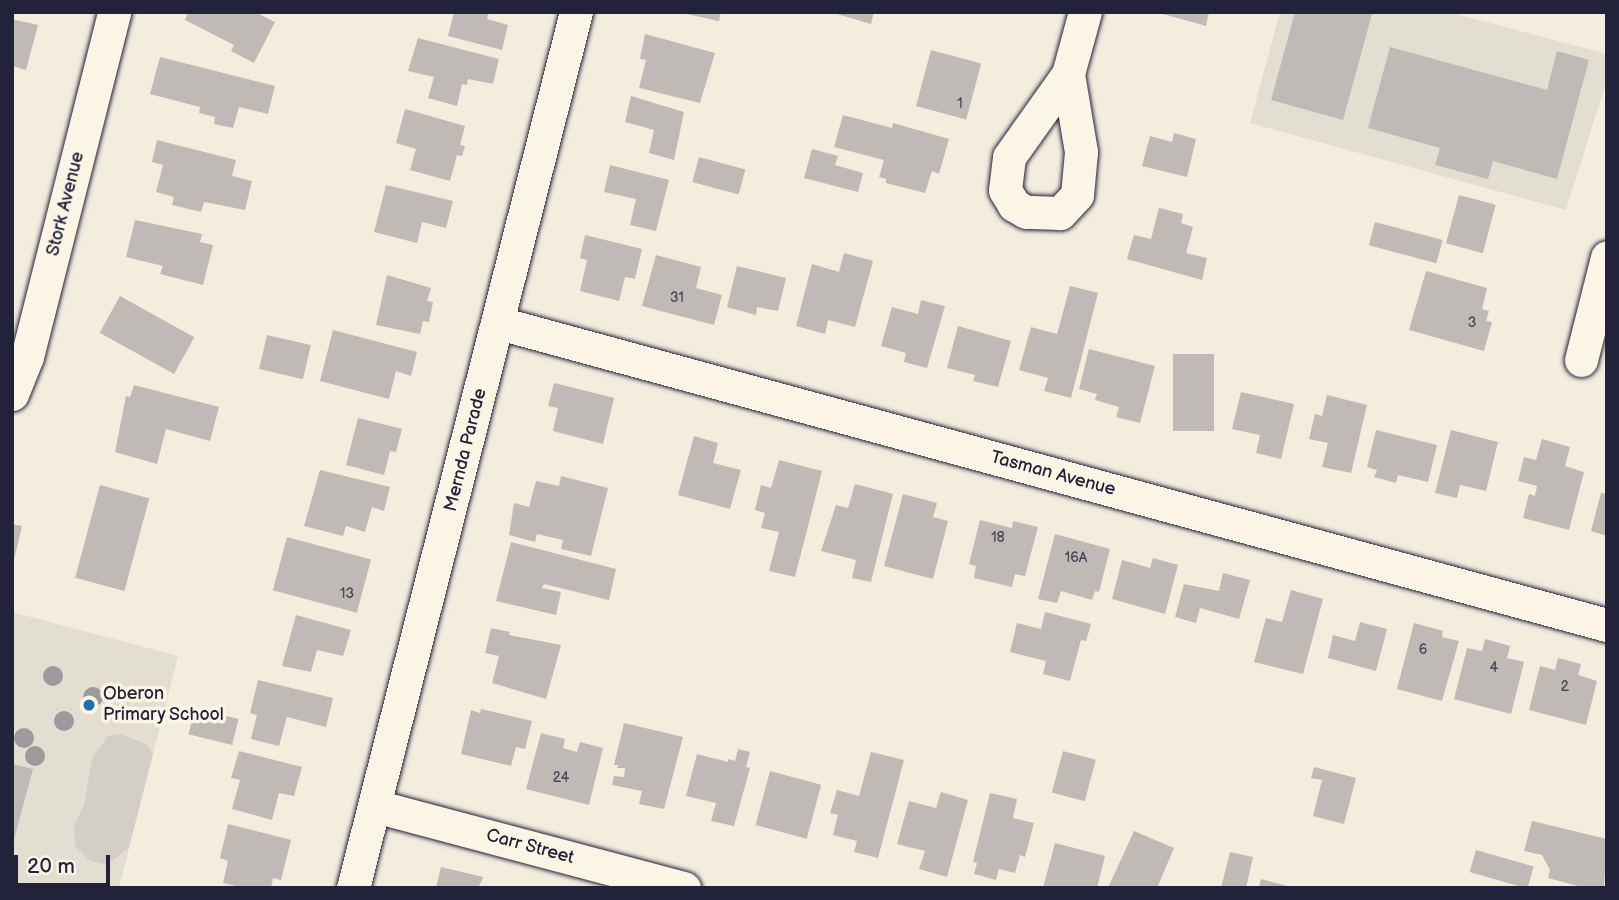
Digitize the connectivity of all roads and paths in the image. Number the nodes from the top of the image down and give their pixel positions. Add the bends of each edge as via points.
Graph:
1 (114, 12) edge
2 (576, 12) edge
3 (1084, 12) edge
4 (1069, 74) dead end
5 (1607, 257) edge
6 (499, 323) junction
7 (1581, 360) dead end
8 (12, 394) edge
9 (1607, 625) edge
10 (375, 806) junction
11 (353, 888) edge
12 (684, 888) edge

1 - 8 street, Stork Avenue via 27,357
2 - 6 street, Mernda Parade
3 - 4 street
5 - 7 street
6 - 9 street, Tasman Avenue
6 - 10 street, Mernda Parade
10 - 11 street, Mernda Parade
10 - 12 street, Carr Street

